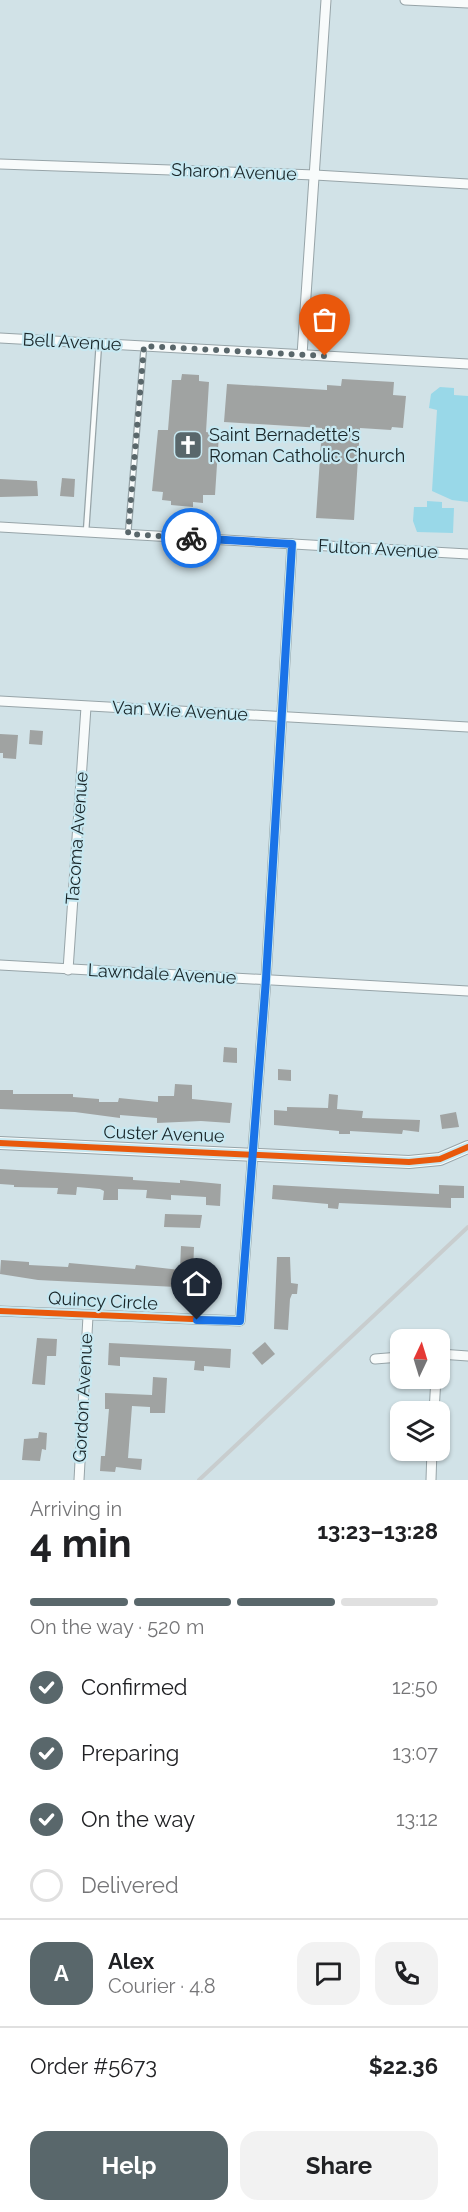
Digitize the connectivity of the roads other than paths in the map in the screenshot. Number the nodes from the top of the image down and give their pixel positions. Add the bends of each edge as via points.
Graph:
1 (326, 0) edge
2 (405, 0) edge
3 (468, 3) edge
4 (0, 164) edge
5 (315, 175) junction
6 (468, 184) edge
7 (0, 338) edge
8 (99, 343) junction
9 (144, 346) junction
10 (302, 355) junction
11 (468, 364) edge
12 (0, 527) edge
13 (86, 532) junction
14 (128, 534) junction
15 (292, 544) junction
16 (468, 554) edge
17 (0, 701) edge
18 (86, 707) junction
19 (280, 716) junction
20 (468, 728) edge
21 (0, 965) edge
22 (69, 970) junction
23 (266, 979) junction
24 (468, 991) edge
25 (0, 1143) edge
26 (468, 1147) edge
27 (252, 1153) junction
28 (0, 1311) edge
29 (88, 1316) junction
30 (450, 1355) edge
31 (468, 1356) edge
32 (390, 1358) edge
33 (375, 1359) dead end
34 (432, 1461) edge
35 (79, 1480) edge
36 (431, 1480) edge

1 - 5 street
2 - 3 street
4 - 5 street, Sharon Avenue
5 - 6 street, Sharon Avenue
5 - 10 street
7 - 8 street, Bell Avenue
8 - 9 street, Bell Avenue
8 - 13 lane
9 - 10 street, Bell Avenue
9 - 14 lane
10 - 11 street, Bell Avenue
12 - 13 street, Fulton Avenue
13 - 14 street, Fulton Avenue
14 - 15 street, Fulton Avenue
15 - 16 street, Fulton Avenue
15 - 19 street
17 - 18 street, Van Wie Avenue
18 - 19 street, Van Wie Avenue
18 - 22 street, Tacoma Avenue
19 - 20 street, Van Wie Avenue
19 - 23 street
21 - 22 street, Lawndale Avenue
22 - 23 street, Lawndale Avenue
23 - 24 street, Lawndale Avenue
23 - 27 street
25 - 27 street, Custer Avenue
26 - 27 street, Custer Avenue via 424,1162
27 - 29 street, Quincy Circle via 240,1321
28 - 29 street, Quincy Circle
29 - 35 street, Gordon Avenue
30 - 31 street
32 - 33 street
34 - 36 street

